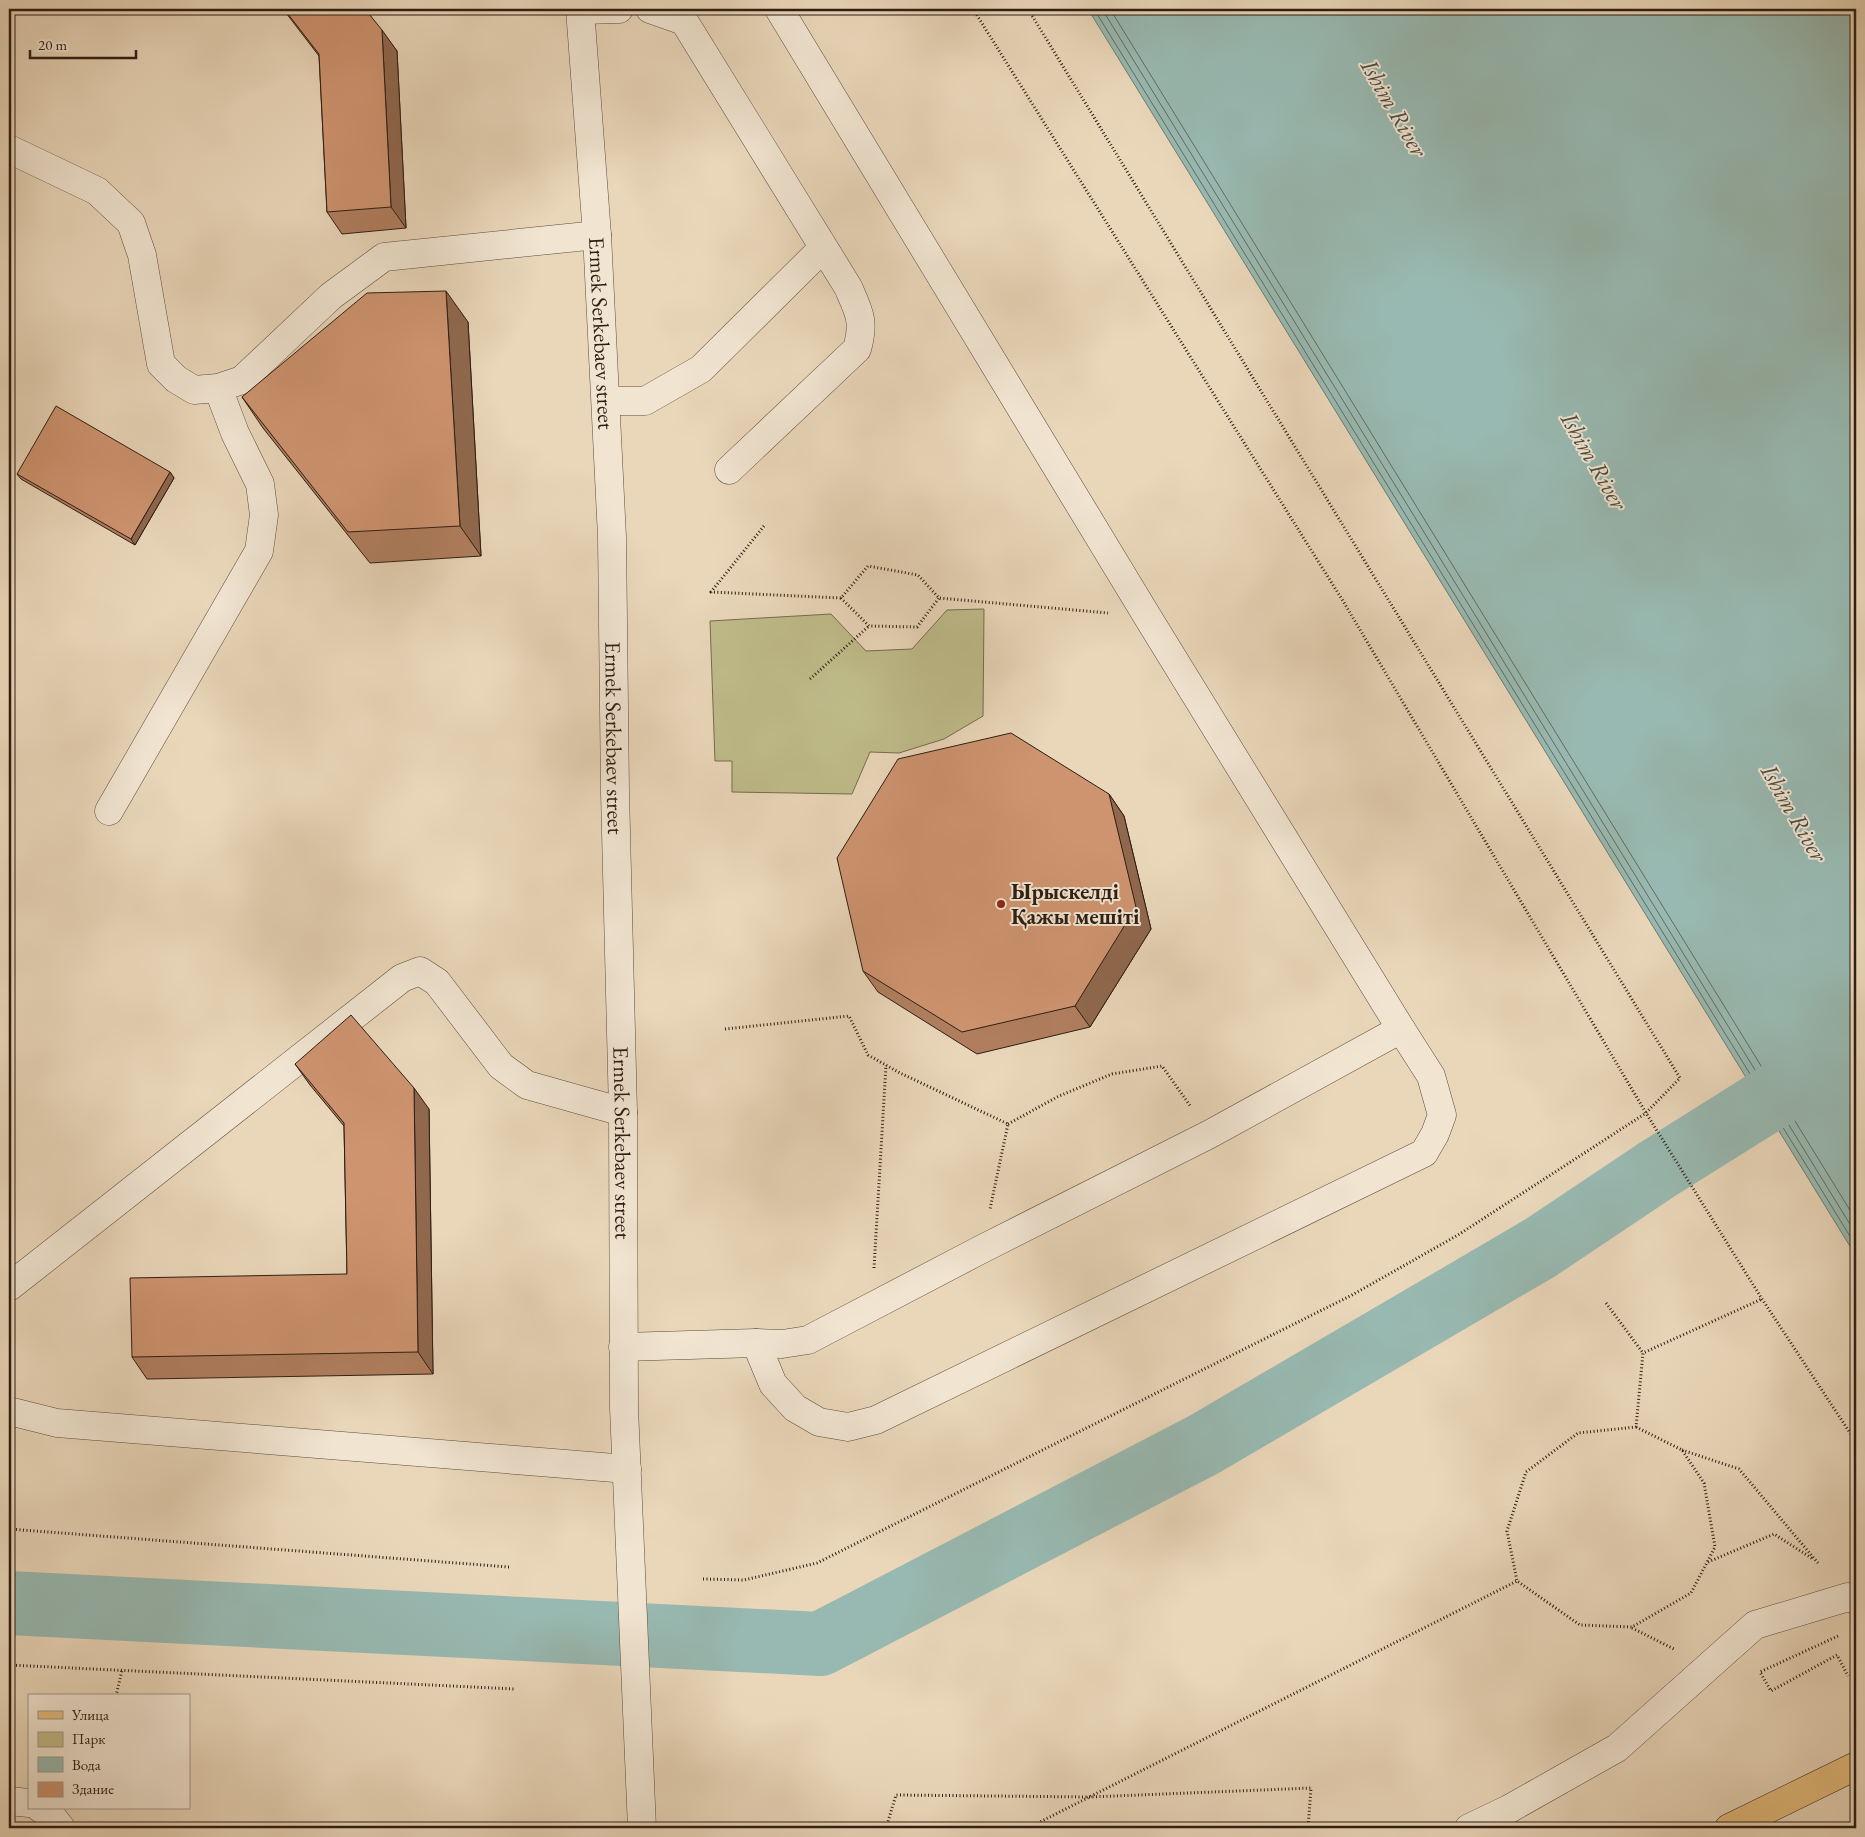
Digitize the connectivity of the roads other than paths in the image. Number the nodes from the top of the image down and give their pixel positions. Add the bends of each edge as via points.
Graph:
1 (581, 9) edge
2 (619, 9) edge
3 (650, 9) edge
4 (780, 9) edge
5 (9, 149) edge
6 (597, 234) junction
7 (823, 248) junction
8 (218, 388) junction
9 (606, 401) junction
10 (729, 470) dead end
11 (109, 811) dead end
12 (1401, 1029) junction
13 (624, 1112) junction
14 (9, 1287) edge
15 (756, 1343) junction
16 (623, 1347) junction
17 (9, 1411) edge
18 (627, 1469) junction
19 (1856, 1600) edge
20 (1856, 1766) edge
21 (9, 1802) edge
22 (28, 1803) edge
23 (44, 1810) edge
24 (61, 1828) edge
25 (642, 1828) edge
26 (1469, 1828) edge
27 (1729, 1828) edge

1 - 2 street
1 - 6 street, Ermek Serkebaev street
3 - 7 street via 684,21
4 - 12 street
5 - 8 street via 97,191 132,223 142,255 161,364 194,390
6 - 8 street via 384,257 331,296 242,380
6 - 9 street, Ermek Serkebaev street
7 - 9 street via 701,369 645,401
7 - 10 street via 848,287 859,312 862,332 857,348
8 - 11 street via 260,484 264,515 259,550
9 - 13 street, Ermek Serkebaev street via 612,537
12 - 15 street via 1210,1134 808,1340
12 - 15 street via 1431,1076 1442,1115 1424,1153 1406,1162 876,1420 848,1427 819,1422 795,1408 774,1384
13 - 14 street via 527,1085 501,1066 437,982 420,971 402,978
13 - 16 street, Ermek Serkebaev street
15 - 16 street
16 - 18 street, Ermek Serkebaev street
17 - 18 street via 57,1423
18 - 25 street, Ermek Serkebaev street
19 - 26 street via 1848,1597 1755,1625 1618,1748 1509,1810
20 - 27 main road
21 - 22 street
23 - 24 street

